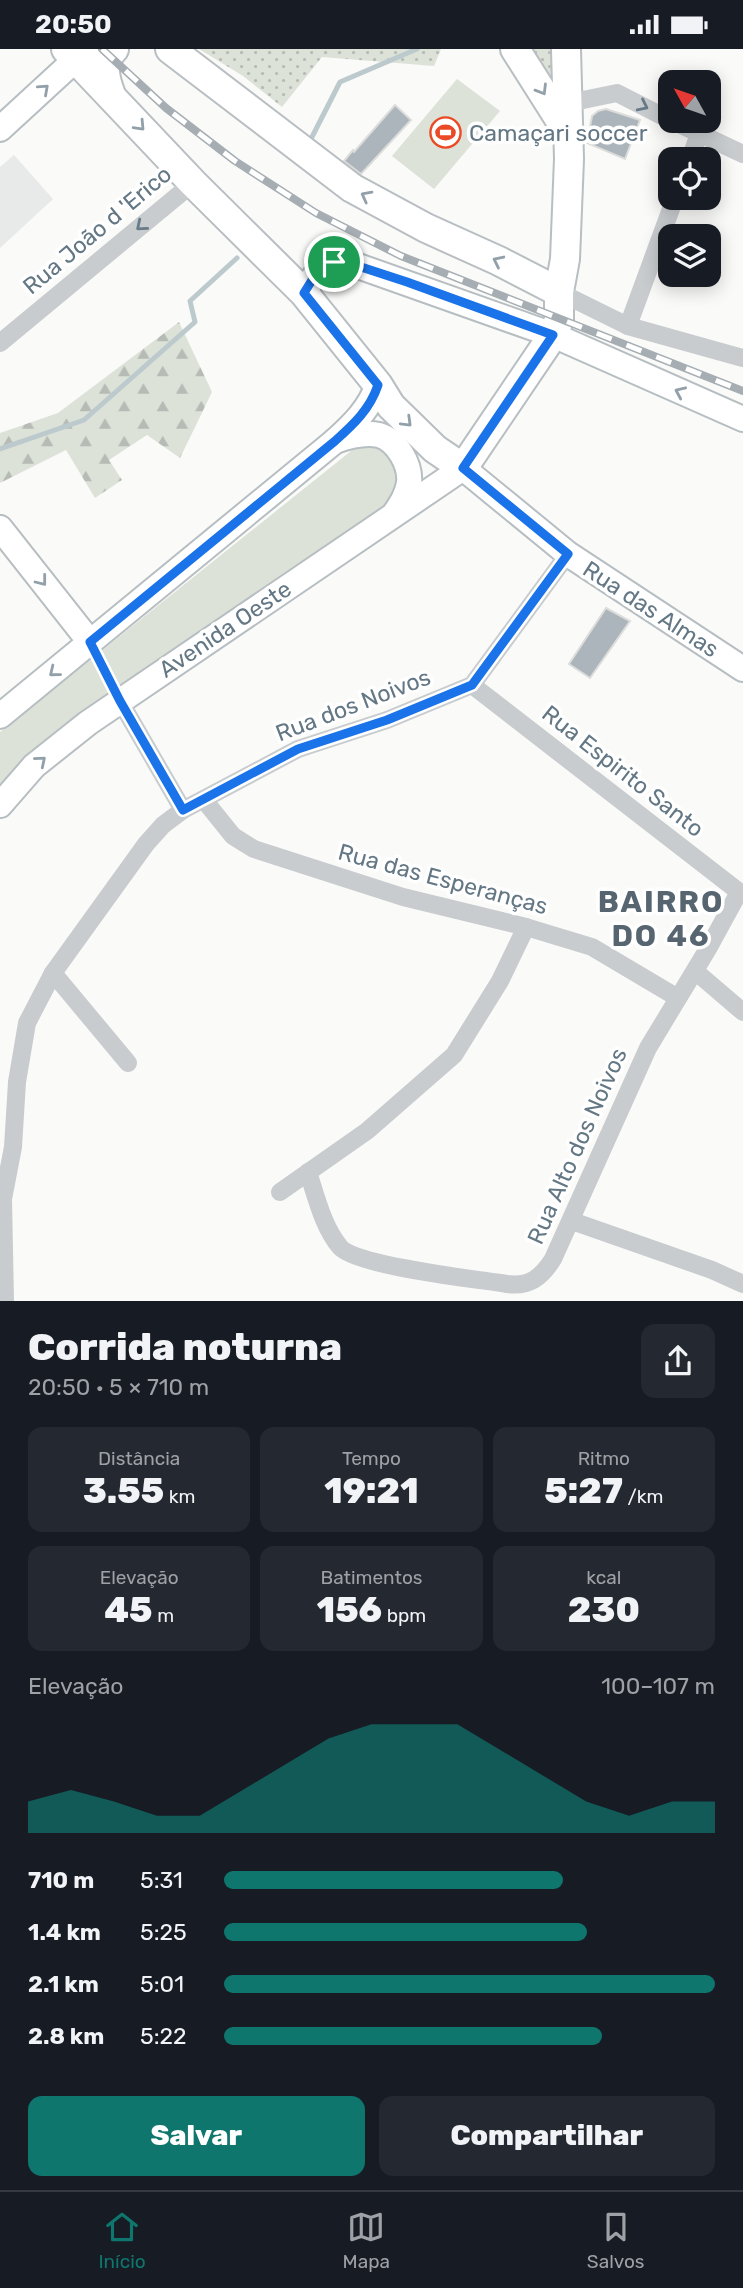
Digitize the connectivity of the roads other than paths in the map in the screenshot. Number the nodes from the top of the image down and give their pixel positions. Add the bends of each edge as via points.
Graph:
1 (114, 49) edge
2 (170, 49) edge
3 (515, 49) edge
4 (566, 49) edge
5 (76, 53) edge
6 (111, 95) junction
7 (658, 114) edge
8 (568, 119) junction
9 (0, 129) edge
10 (699, 134) joint
11 (694, 147) edge
12 (743, 154) edge
13 (193, 183) junction
14 (672, 210) edge
15 (559, 292) junction
16 (304, 293) junction
17 (628, 326) junction
18 (553, 335) junction
19 (0, 343) edge
20 (743, 358) edge
21 (378, 385) junction
22 (743, 419) edge
23 (335, 441) junction
24 (463, 468) junction
25 (393, 517) junction
26 (0, 528) edge
27 (568, 554) junction
28 (90, 642) junction
29 (743, 670) edge
30 (472, 685) junction
31 (120, 701) junction
32 (0, 716) edge
33 (205, 800) junction
34 (0, 805) edge
35 (183, 810) junction
36 (741, 894) edge
37 (526, 927) junction
38 (695, 971) junction
39 (52, 973) junction
40 (678, 998) junction
41 (743, 1012) edge
42 (128, 1063) dead end
43 (308, 1172) junction
44 (280, 1192) dead end
45 (572, 1221) junction
46 (743, 1285) edge
47 (5, 1301) edge

1 - 6 main road via 104,67
15 -> 2 main road via 352,188
3 -> 8 main road
4 - 8 main road
5 - 6 main road
9 -> 5 street
6 -> 13 main road
8 -> 7 street via 583,100 617,93
8 - 15 main road via 565,259
10 - 11 street
10 - 12 street
13 - 16 main road
13 -> 19 street, Rua João d 'Erico
14 - 17 street
15 - 17 street
15 - 18 main road via 559,320
16 - 18 street via 317,272 334,262 344,263
16 - 21 main road
17 - 20 street
22 -> 18 street
18 - 24 main road
21 - 23 street via 358,420
21 -> 24 main road via 391,406 435,449
23 - 25 street via 362,434 391,441 409,471 406,494
23 - 28 street
24 - 25 street, Avenida Oeste
24 - 27 street, Rua das Almas
25 - 31 street, Avenida Oeste
26 -> 28 street
27 - 29 street, Rua das Almas
27 - 30 street
28 -> 32 street
30 - 33 street, Rua dos Noivos via 387,720 298,749
30 - 36 street, Rua Espirito Santo
34 -> 31 street, Avenida Oeste via 34,766
31 - 35 street
33 - 35 street, Rua dos Noivos
33 - 37 street, Rua das Esperanças via 233,836 254,849 403,897
35 - 39 street, Rua dos Noivos via 146,844
36 - 38 street, Rua Alto dos Noivos
37 - 40 street, Rua das Esperanças via 592,947
37 - 43 street via 454,1055 378,1123
38 - 40 street, Rua Alto dos Noivos
38 - 41 street
39 - 42 street
39 - 47 street, Rua dos Noivos via 26,1023 17,1082 15,1137 3,1199
40 - 45 street, Rua Alto dos Noivos via 648,1048
43 - 44 street
43 - 45 street, Rua Alto dos Noivos via 341,1249 398,1267 525,1285 548,1267
45 - 46 street

